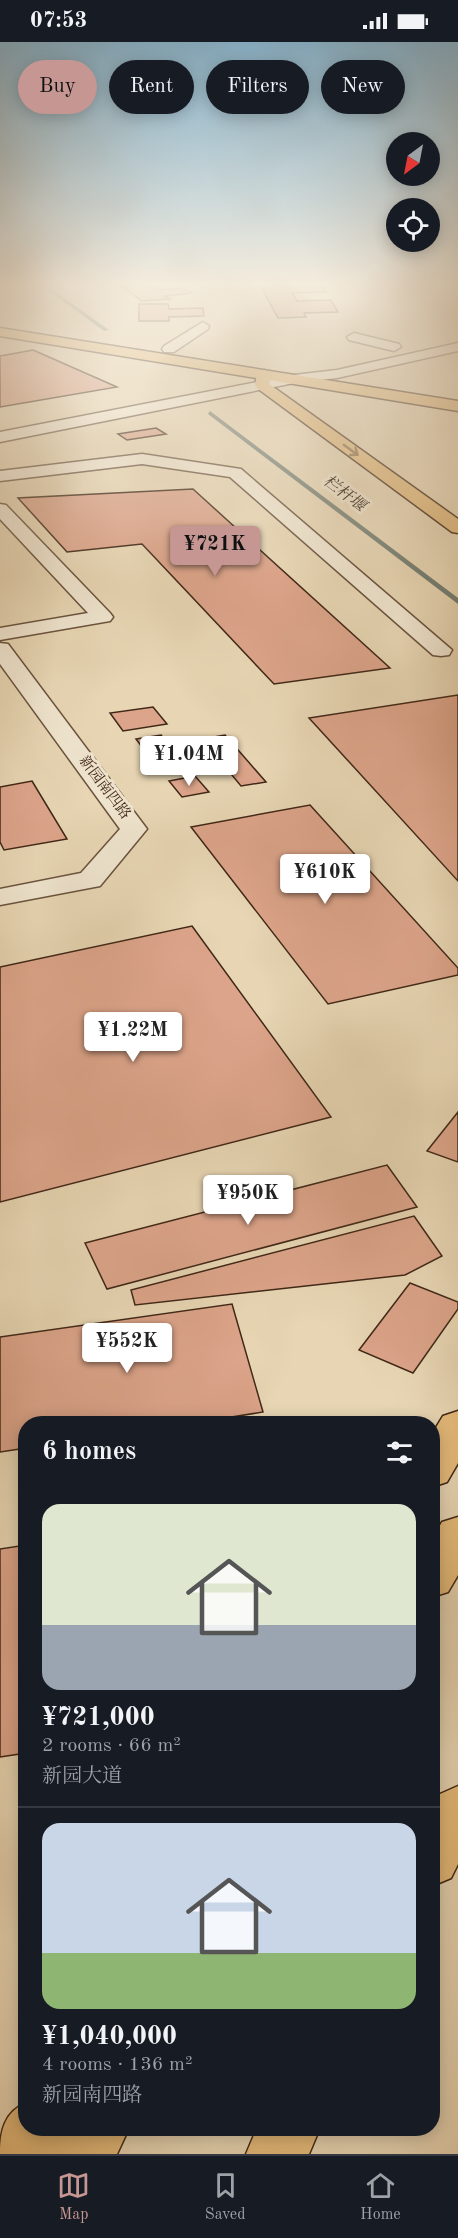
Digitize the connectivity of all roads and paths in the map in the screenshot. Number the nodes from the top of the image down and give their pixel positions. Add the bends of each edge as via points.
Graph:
1 (254, 382) edge
2 (256, 382) edge
3 (265, 382) edge
4 (337, 382) edge
5 (400, 382) edge
6 (458, 394) edge
7 (458, 406) edge
8 (0, 425) edge
9 (0, 437) edge
10 (0, 476) edge
11 (0, 508) edge
12 (458, 528) edge
13 (0, 634) edge
14 (0, 649) edge
15 (441, 650) dead end
16 (0, 897) edge
17 (458, 1426) edge
18 (440, 1456) edge
19 (458, 1534) edge
20 (440, 1564) edge
21 (458, 1811) edge
22 (440, 1845) edge
23 (31, 2136) edge
24 (94, 2136) edge
25 (286, 2136) edge
26 (21, 2154) edge
27 (83, 2154) edge
28 (276, 2154) edge

1 - 8 street
2 - 9 street
3 -> 12 main road
4 - 7 main road
5 - 6 main road
10 - 15 street via 142,459 236,473
11 - 13 street via 103,617
14 - 16 street, 新园南四路 via 134,829 90,880
17 - 18 main road
19 - 20 main road
21 - 22 main road
23 - 26 main road
24 - 27 main road
25 - 28 main road

